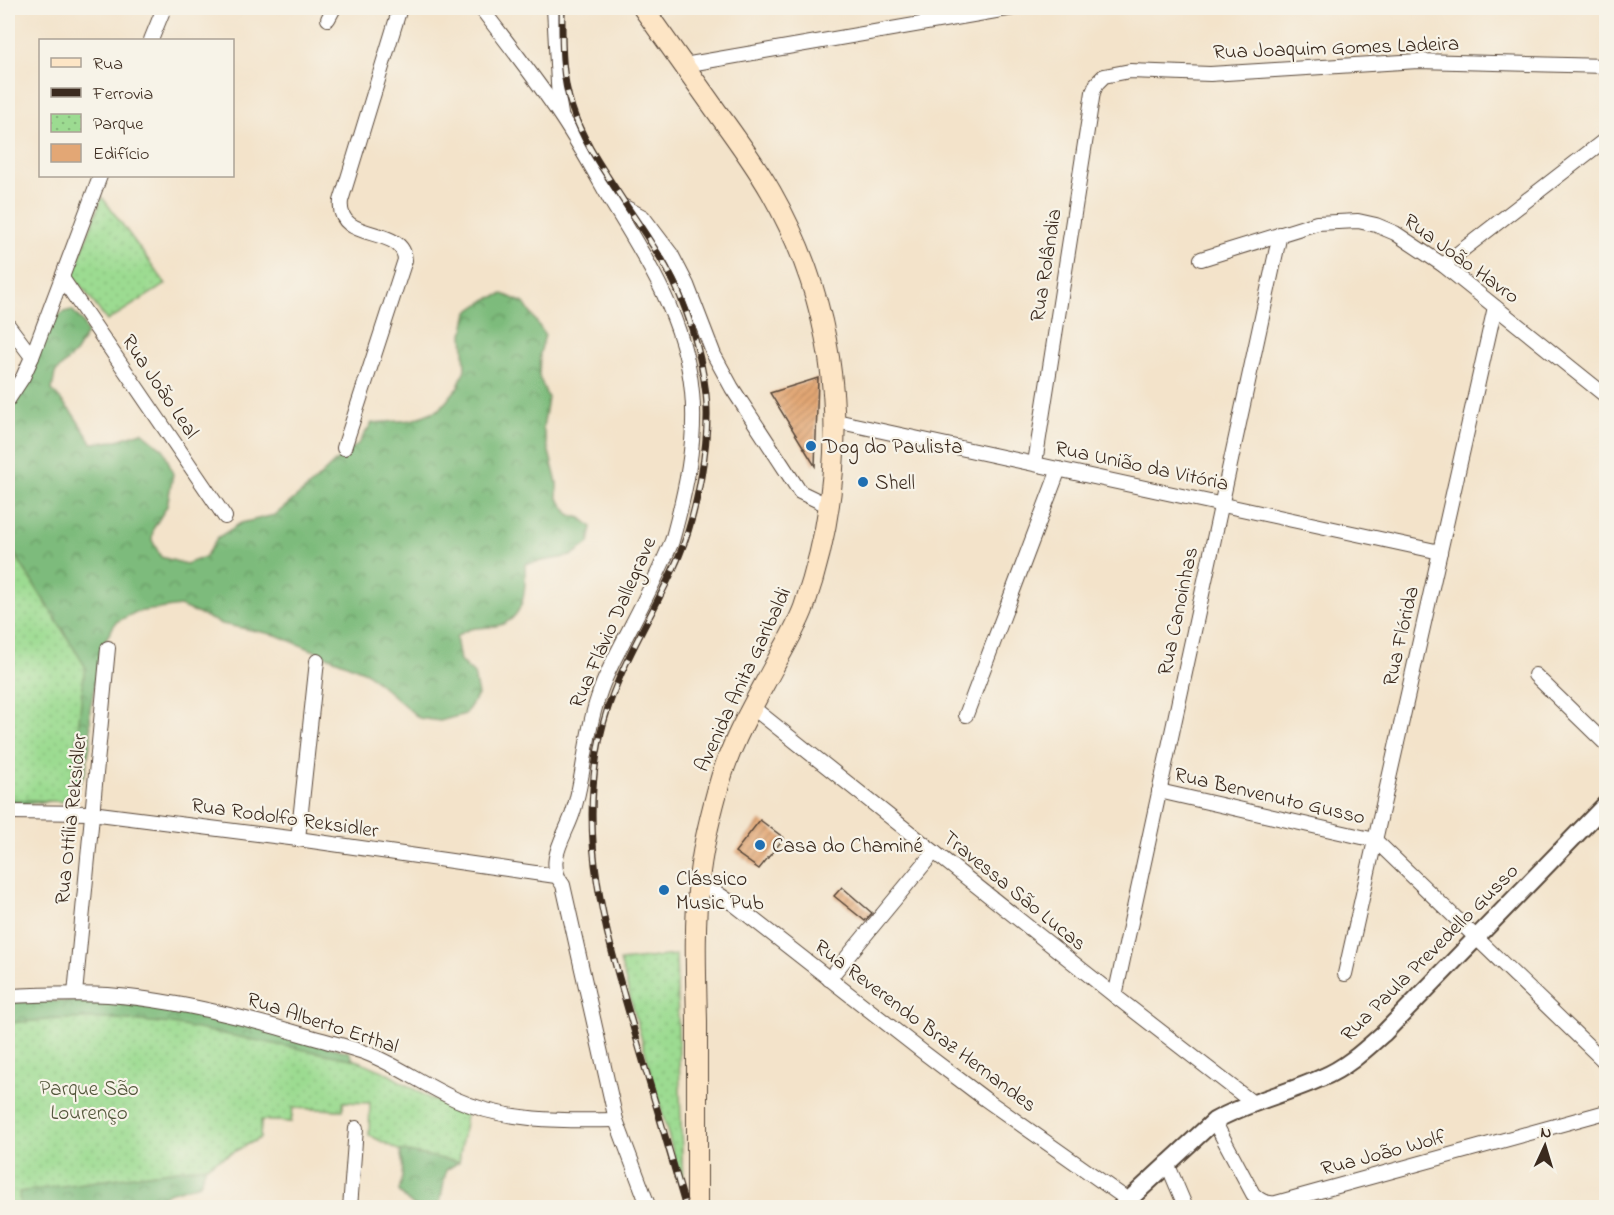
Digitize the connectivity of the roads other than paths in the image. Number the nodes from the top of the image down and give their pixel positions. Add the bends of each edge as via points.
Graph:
1 (164, 8) edge
2 (400, 8) edge
3 (481, 8) edge
4 (554, 8) edge
5 (643, 8) edge
6 (1013, 8) edge
7 (151, 39) edge
8 (684, 65) junction
9 (1606, 66) edge
10 (1104, 76) joint
11 (562, 118) junction
12 (1606, 140) edge
13 (100, 177) edge
14 (610, 199) junction
15 (1280, 234) junction
16 (1201, 259) dead end
17 (1443, 265) junction
18 (62, 278) junction
19 (1495, 307) junction
20 (8, 325) edge
21 (32, 357) junction
22 (1606, 396) edge
23 (8, 400) edge
24 (836, 421) junction
25 (344, 448) dead end
26 (1035, 464) junction
27 (1059, 469) junction
28 (1221, 504) junction
29 (829, 506) junction
30 (225, 517) dead end
31 (1440, 552) junction
32 (108, 648) dead end
33 (317, 661) dead end
34 (1535, 675) dead end
35 (752, 707) junction
36 (966, 716) dead end
37 (1606, 744) edge
38 (1159, 791) junction
39 (1606, 804) edge
40 (8, 812) edge
41 (91, 813) junction
42 (298, 839) junction
43 (1376, 840) junction
44 (934, 852) junction
45 (556, 876) junction
46 (699, 881) junction
47 (1477, 937) junction
48 (1345, 974) dead end
49 (829, 979) junction
50 (75, 994) junction
51 (8, 996) edge
52 (1115, 996) junction
53 (1606, 1063) edge
54 (1253, 1103) junction
55 (1606, 1112) edge
56 (616, 1120) junction
57 (1214, 1121) junction
58 (356, 1128) dead end
59 (1167, 1163) junction
60 (1124, 1204) edge
61 (350, 1208) edge
62 (649, 1208) edge
63 (697, 1208) edge
64 (1186, 1208) edge

1 - 7 street
2 - 25 street via 340,210 342,218 350,224 399,244 405,260
3 - 11 street, Rua Flávio Dallegrave
4 - 11 street
5 - 8 main road, Avenida Anita Garibaldi
6 - 8 street
8 - 24 main road, Avenida Anita Garibaldi via 757,169 797,243 825,331
9 - 10 street, Rua Joaquim Gomes Ladeira via 1391,61 1210,74 1130,71
10 - 26 street, Rua Rolândia via 1093,92
11 - 14 street, Rua Flávio Dallegrave
12 - 17 street
13 - 18 street
14 - 29 street via 643,217 671,254 732,388 800,492
14 - 45 street, Rua Flávio Dallegrave via 659,285 681,337 692,394 689,461 672,541 598,695 574,811 556,854
15 - 16 street, Rua João Havro
15 - 17 street, Rua João Havro via 1317,223 1358,221 1395,233
15 - 28 street, Rua Canoinhas
17 - 19 street, Rua João Havro
18 - 21 street
18 - 30 street, Rua João Leal
19 - 22 street, Rua João Havro
19 - 31 street, Rua Flórida
20 - 21 street
21 - 23 street
24 - 26 street, Rua União da Vitória
24 - 29 main road, Avenida Anita Garibaldi
26 - 27 street, Rua União da Vitória
27 - 28 street, Rua União da Vitória
27 - 36 street
28 - 31 street, Rua União da Vitória
28 - 38 street, Rua Canoinhas
29 - 35 main road, Avenida Anita Garibaldi via 818,562 802,612
31 - 43 street, Rua Flórida
32 - 41 street, Rua Ottília Reksidler
33 - 42 street
34 - 37 street
35 - 44 street, Travessa São Lucas
35 - 46 main road, Avenida Anita Garibaldi via 717,790
38 - 43 street, Rua Benvenuto Gusso
38 - 52 street, Rua Canoinhas
39 - 47 street, Rua Paula Prevedello Gusso
40 - 41 street, Rua Rodolfo Reksidler
41 - 42 street, Rua Rodolfo Reksidler
41 - 50 street, Rua Ottília Reksidler
42 - 45 street, Rua Rodolfo Reksidler
43 - 47 street, Rua Benvenuto Gusso
43 - 48 street, Rua Flórida
44 - 49 street
44 - 52 street, Travessa São Lucas
45 - 56 street, Rua Flávio Dallegrave via 563,885
46 - 49 street, Rua Reverendo Braz Hernandes
46 - 63 main road, Avenida Anita Garibaldi
47 - 53 street, Rua Benvenuto Gusso
47 - 54 street, Rua Paula Prevedello Gusso via 1385,1032 1342,1067 1323,1078
49 - 60 street, Rua Reverendo Braz Hernandes
50 - 51 street, Rua Alberto Erthal
50 - 56 street, Rua Alberto Erthal via 147,999 264,1023 366,1053 456,1100 507,1116
52 - 54 street, Travessa São Lucas
54 - 57 street, Rua Paula Prevedello Gusso
55 - 57 street, Rua João Wolf via 1276,1203 1259,1200 1253,1194
56 - 62 street, Rua Flávio Dallegrave
57 - 59 street, Rua Paula Prevedello Gusso
58 - 61 street
59 - 60 street, Rua Paula Prevedello Gusso
59 - 64 street

